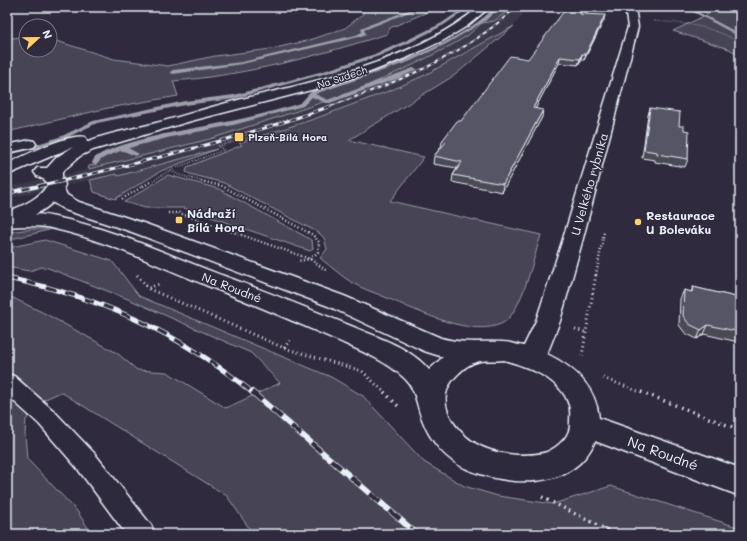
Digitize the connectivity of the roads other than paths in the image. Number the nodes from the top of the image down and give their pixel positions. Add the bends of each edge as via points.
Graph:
1 (485, 7) edge
2 (631, 13) edge
3 (186, 118) junction
4 (30, 144) dead end
5 (7, 149) edge
6 (7, 170) edge
7 (54, 183) junction
8 (7, 220) edge
9 (478, 352) junction
10 (532, 358) junction
11 (7, 382) edge
12 (432, 400) junction
13 (585, 425) junction
14 (740, 482) edge
15 (142, 534) edge

1 - 3 main road, Na Sudech via 470,20 437,40 382,63 308,88
2 - 10 main road, U Velkého rybníka via 633,28 579,220 548,321
3 - 6 main road, Na Sudech via 127,129 61,146
3 - 7 main road, Na Sudech via 83,149 61,162 53,171
4 - 5 lane
6 - 7 main road, Na Roudné via 39,171 45,173
7 - 8 main road, Na Roudné via 50,196 37,206
7 - 9 main road, Na Roudné via 59,198 72,206 139,228 330,299 433,345 454,351
8 - 12 main road, Na Roudné via 40,220 71,226 316,320 403,362 424,382
9 - 10 main road, Na Roudné via 504,351
9 - 12 main road, Na Roudné via 465,356 440,374 434,386
10 - 13 main road, Na Roudné via 557,371 576,390 582,402
11 - 15 lane via 47,418 81,455
12 - 13 main road, Na Roudné via 440,427 462,450 478,460 514,469 532,469 563,458 582,438
13 - 14 main road, Na Roudné

